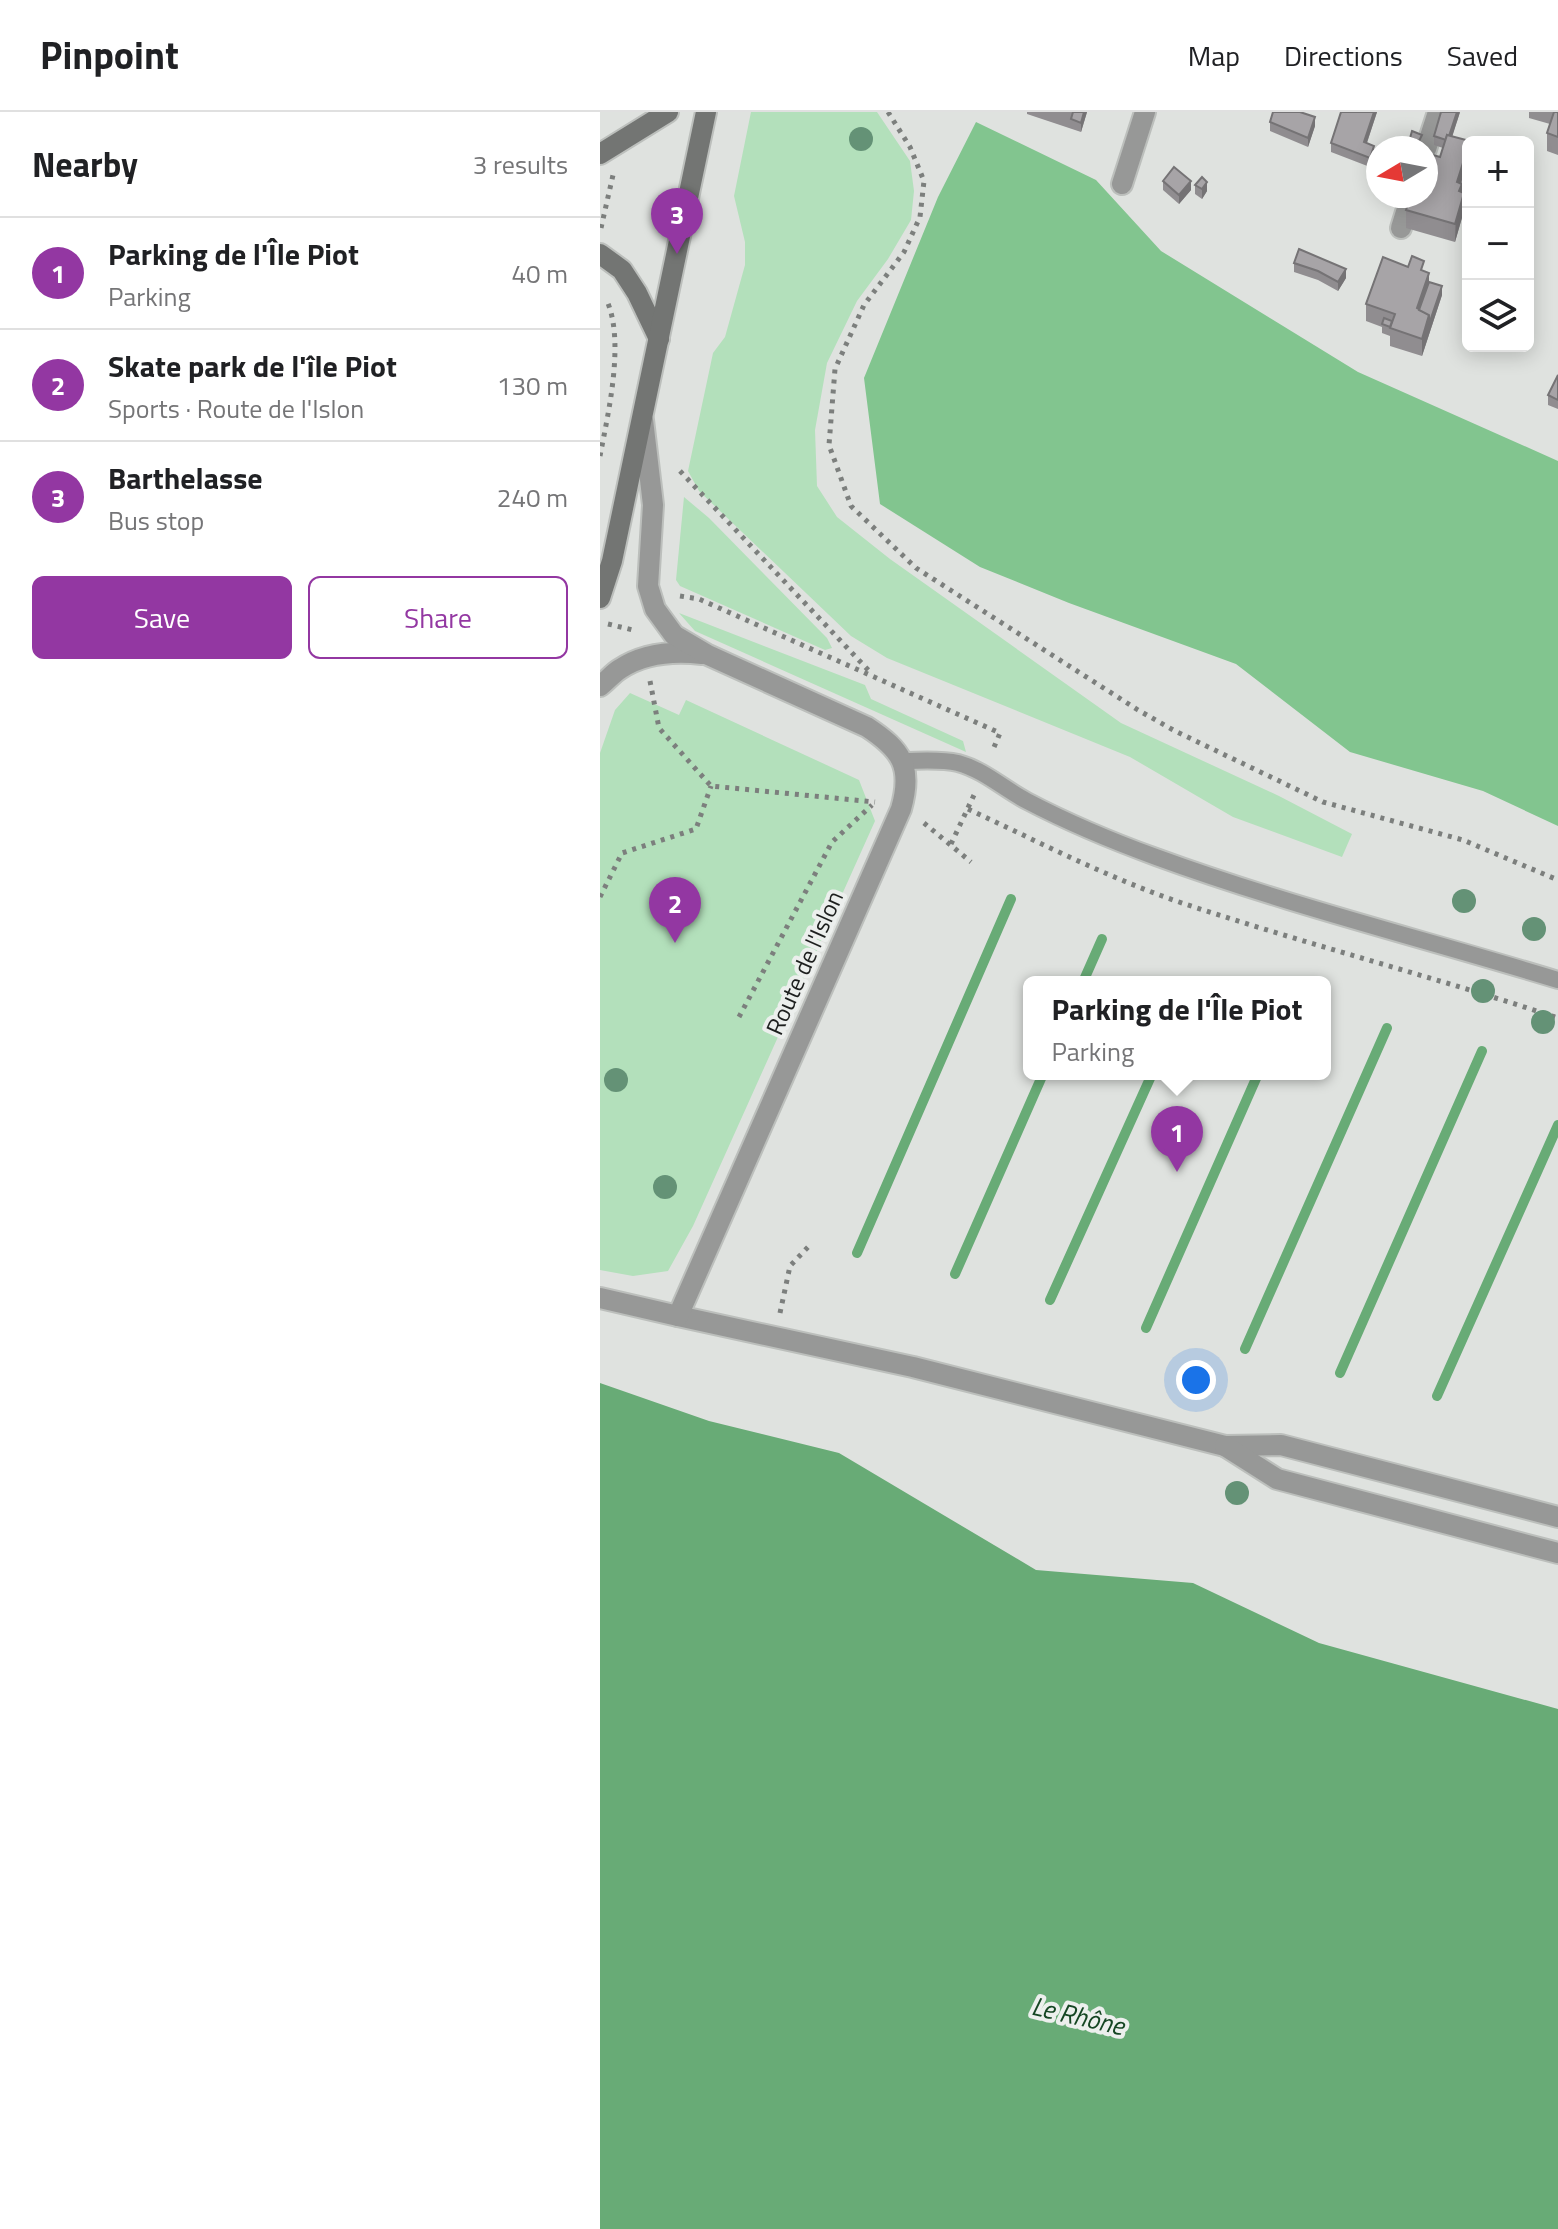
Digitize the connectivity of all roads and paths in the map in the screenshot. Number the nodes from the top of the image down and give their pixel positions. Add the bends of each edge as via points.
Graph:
1 (668, 112) edge
2 (706, 112) edge
3 (888, 112) edge
4 (1145, 112) edge
5 (1438, 112) edge
6 (1430, 136) edge
7 (600, 154) edge
8 (1122, 184) dead end
9 (1407, 208) edge
10 (1401, 228) dead end
11 (600, 254) edge
12 (605, 296) dead end
13 (659, 339) junction
14 (642, 412) junction
15 (600, 456) edge
16 (680, 471) dead end
17 (671, 594) dead end
18 (600, 598) edge
19 (600, 622) edge
20 (642, 632) dead end
21 (708, 655) junction
22 (648, 668) dead end
23 (876, 678) junction
24 (600, 686) edge
25 (988, 760) dead end
26 (903, 761) junction
27 (711, 786) junction
28 (974, 795) dead end
29 (875, 802) junction
30 (901, 809) junction
31 (951, 844) junction
32 (971, 862) dead end
33 (1558, 880) edge
34 (600, 897) edge
35 (1558, 980) edge
36 (739, 1017) dead end
37 (809, 1246) dead end
38 (600, 1298) edge
39 (678, 1316) junction
40 (779, 1317) dead end
41 (1225, 1446) junction
42 (1558, 1517) edge
43 (1558, 1553) edge

1 - 7 main road
2 - 13 main road
3 - 33 path via 924,181 920,217 904,252 864,305 835,369 829,445 851,506 916,568 1175,731 1323,802 1463,840
4 - 8 street
5 - 6 street
9 - 10 street
11 - 13 main road via 622,270
12 - 15 path via 613,328 613,361
13 - 14 main road
14 - 18 main road
14 - 21 street via 653,505 650,594 674,635
16 - 23 path
17 - 23 path via 699,599
19 - 20 path
21 - 24 street via 681,651 646,657 621,668
21 - 26 street via 867,727 890,742
22 - 27 path via 659,728
23 - 25 path via 1000,733
26 - 30 street, Route de l'Islon via 908,786
26 - 35 lane via 960,764 1088,831 1194,871
27 - 29 path
27 - 34 path via 696,829 622,853
28 - 31 path
29 - 30 path
29 - 36 path via 832,842
30 - 31 path
30 - 39 street, Route de l'Islon
31 - 32 path
37 - 40 path via 790,1266
38 - 39 street
39 - 41 street via 913,1367
41 - 42 street via 1281,1445
41 - 43 street via 1277,1479

